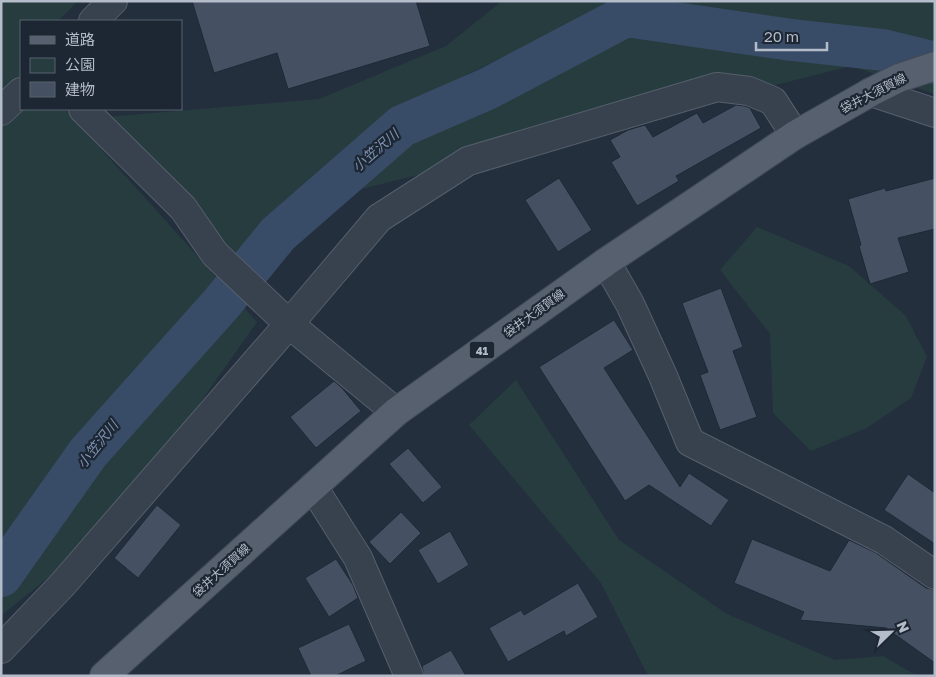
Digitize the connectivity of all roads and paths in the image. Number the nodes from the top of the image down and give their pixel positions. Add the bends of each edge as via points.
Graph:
1 (113, 1) edge
2 (94, 20) edge
3 (935, 66) edge
4 (871, 92) junction
5 (20, 93) edge
6 (84, 110) edge
7 (1, 111) edge
8 (935, 113) edge
9 (795, 135) junction
10 (606, 262) junction
11 (289, 324) junction
12 (396, 412) junction
13 (313, 487) junction
14 (935, 575) edge
15 (1, 649) edge
16 (104, 676) edge
17 (409, 676) edge

1 - 2 street
3 - 4 main road, 袋井大須賀線 / 41
4 - 8 street
4 - 9 main road, 袋井大須賀線 / 41
5 - 7 street
6 - 11 street via 182,208 215,254
9 - 10 main road, 袋井大須賀線 / 41
9 - 11 street via 773,101 749,91 717,87 468,161 379,218
10 - 12 main road, 袋井大須賀線 / 41
10 - 14 street via 630,304 690,442 884,540
11 - 12 street
11 - 15 street via 63,584
12 - 13 main road, 袋井大須賀線 / 41
13 - 16 main road, 袋井大須賀線 / 41
13 - 17 street via 358,558

